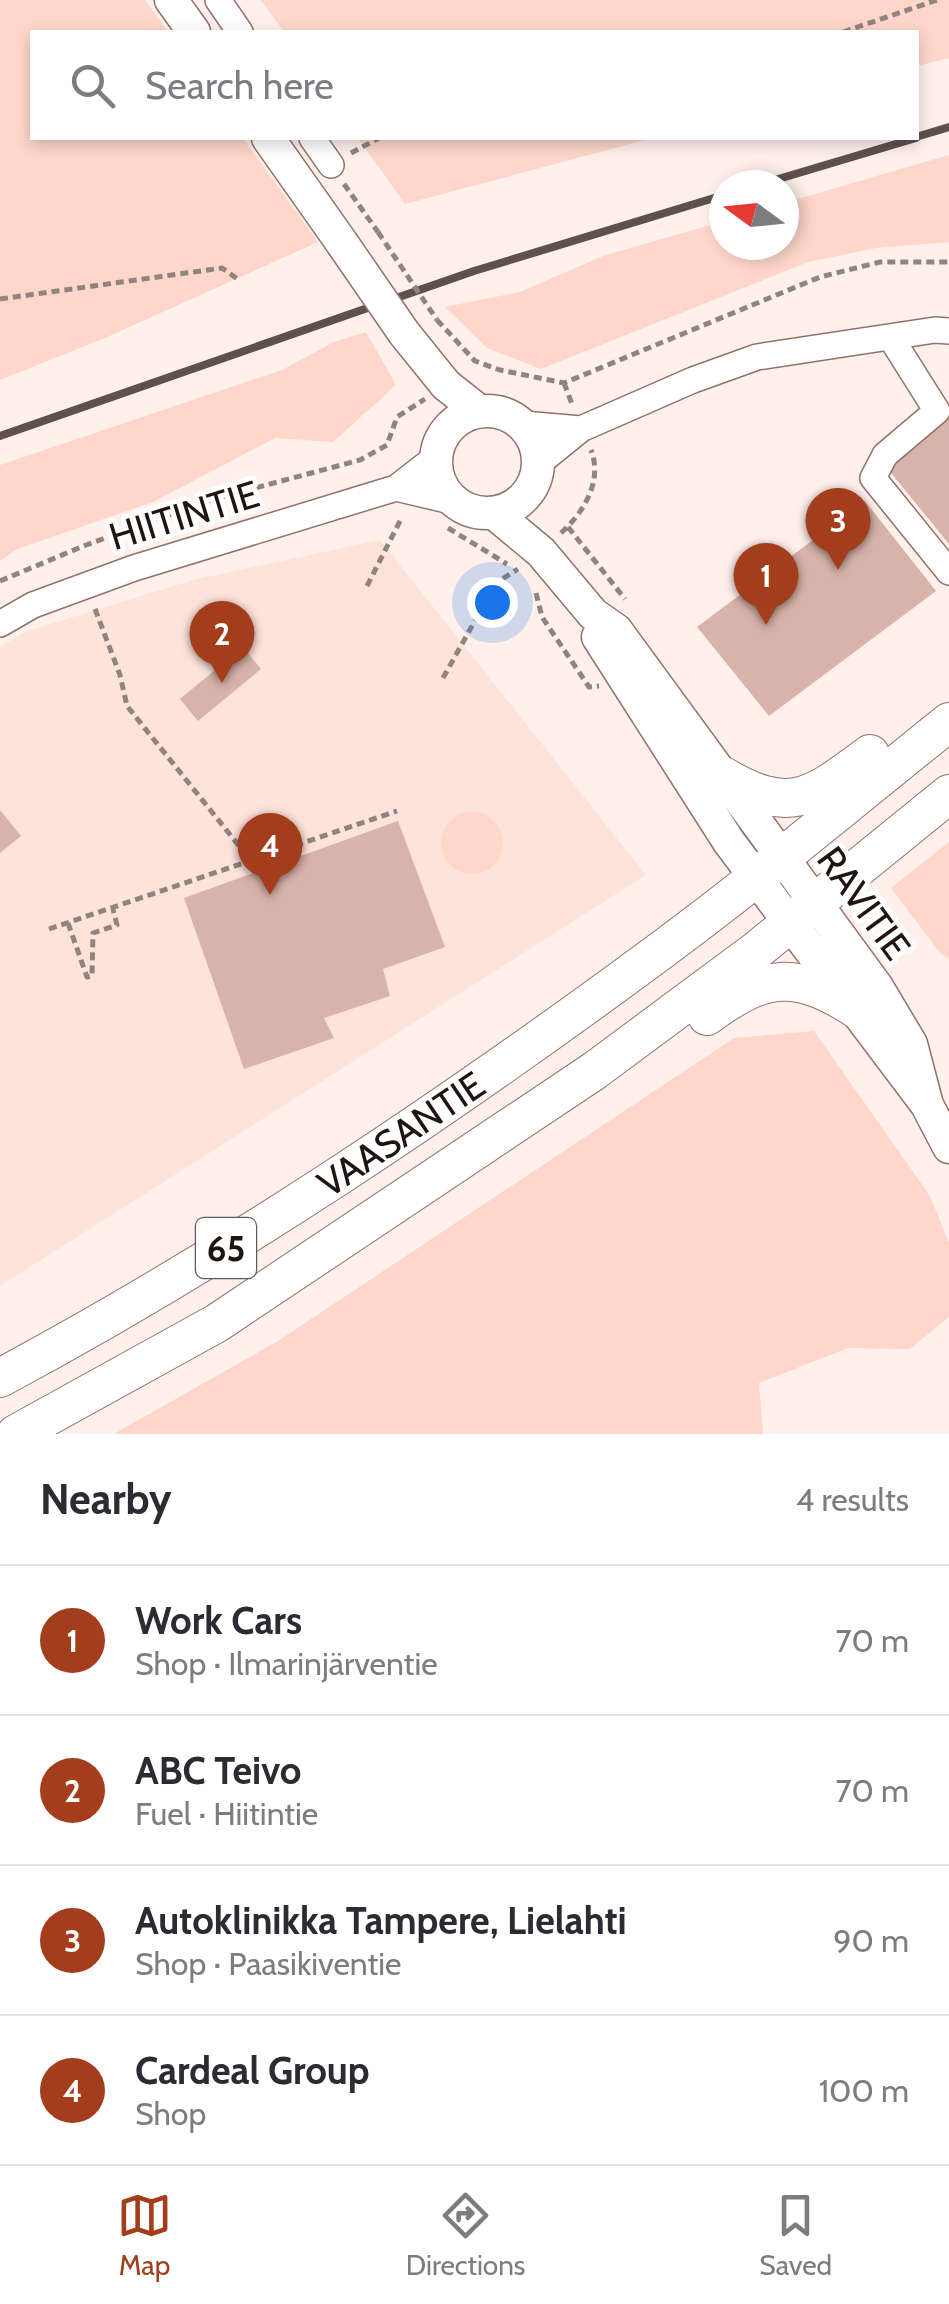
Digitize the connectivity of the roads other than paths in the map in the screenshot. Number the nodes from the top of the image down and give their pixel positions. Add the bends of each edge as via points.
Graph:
1 (170, 0) edge
2 (218, 0) edge
3 (192, 30) edge
4 (239, 30) edge
5 (269, 140) edge
6 (313, 140) edge
7 (330, 165) road end
8 (949, 331) edge
9 (891, 338) junction
10 (446, 385) junction
11 (943, 406) edge
12 (479, 410) junction
13 (523, 424) junction
14 (581, 429) junction
15 (441, 444) junction
16 (534, 478) junction
17 (396, 488) junction
18 (494, 513) junction
19 (449, 514) junction
20 (528, 561) junction
21 (949, 572) edge
22 (592, 614) junction
23 (0, 624) edge
24 (949, 697) edge
25 (949, 722) edge
26 (723, 776) junction
27 (949, 794) edge
28 (768, 868) junction
29 (803, 913) junction
30 (858, 1010) junction
31 (594, 1072) junction
32 (927, 1106) junction
33 (949, 1147) edge
34 (0, 1378) edge
35 (16, 1434) edge

1 - 3 main road
2 - 4 street
5 - 10 main road, bridge
6 - 7 street
8 - 9 street
9 - 11 street
9 - 14 street via 757,357
10 - 12 main road
10 - 15 main road
11 - 21 street via 885,455 873,478
12 - 13 main road
12 - 15 main road via 455,422
13 - 14 street
13 - 16 main road via 538,449
14 - 16 street
15 - 17 street, HIITINTIE
15 - 19 main road via 437,474
16 - 18 main road via 519,503
16 - 20 main road
17 - 19 street
17 - 23 street, HIITINTIE via 85,586
18 - 19 main road
18 - 20 main road
20 - 22 main road
22 - 26 main road via 616,630
22 - 28 main road via 600,644 627,685
24 - 26 highway via 805,796 758,795
25 - 28 highway, 65
26 - 28 main road
27 - 29 highway, 65
28 - 29 main road, RAVITIE
28 - 34 highway, VAASANTIE / 65 via 392,1143 202,1264
29 - 30 main road, RAVITIE
29 - 31 highway, VAASANTIE / 65
29 - 32 main road, RAVITIE via 877,987 911,1044
30 - 31 highway, 65 via 808,984 750,988 658,1052
30 - 32 main road, RAVITIE
31 - 35 highway, VAASANTIE / 65 via 217,1323
32 - 33 main road, RAVITIE

